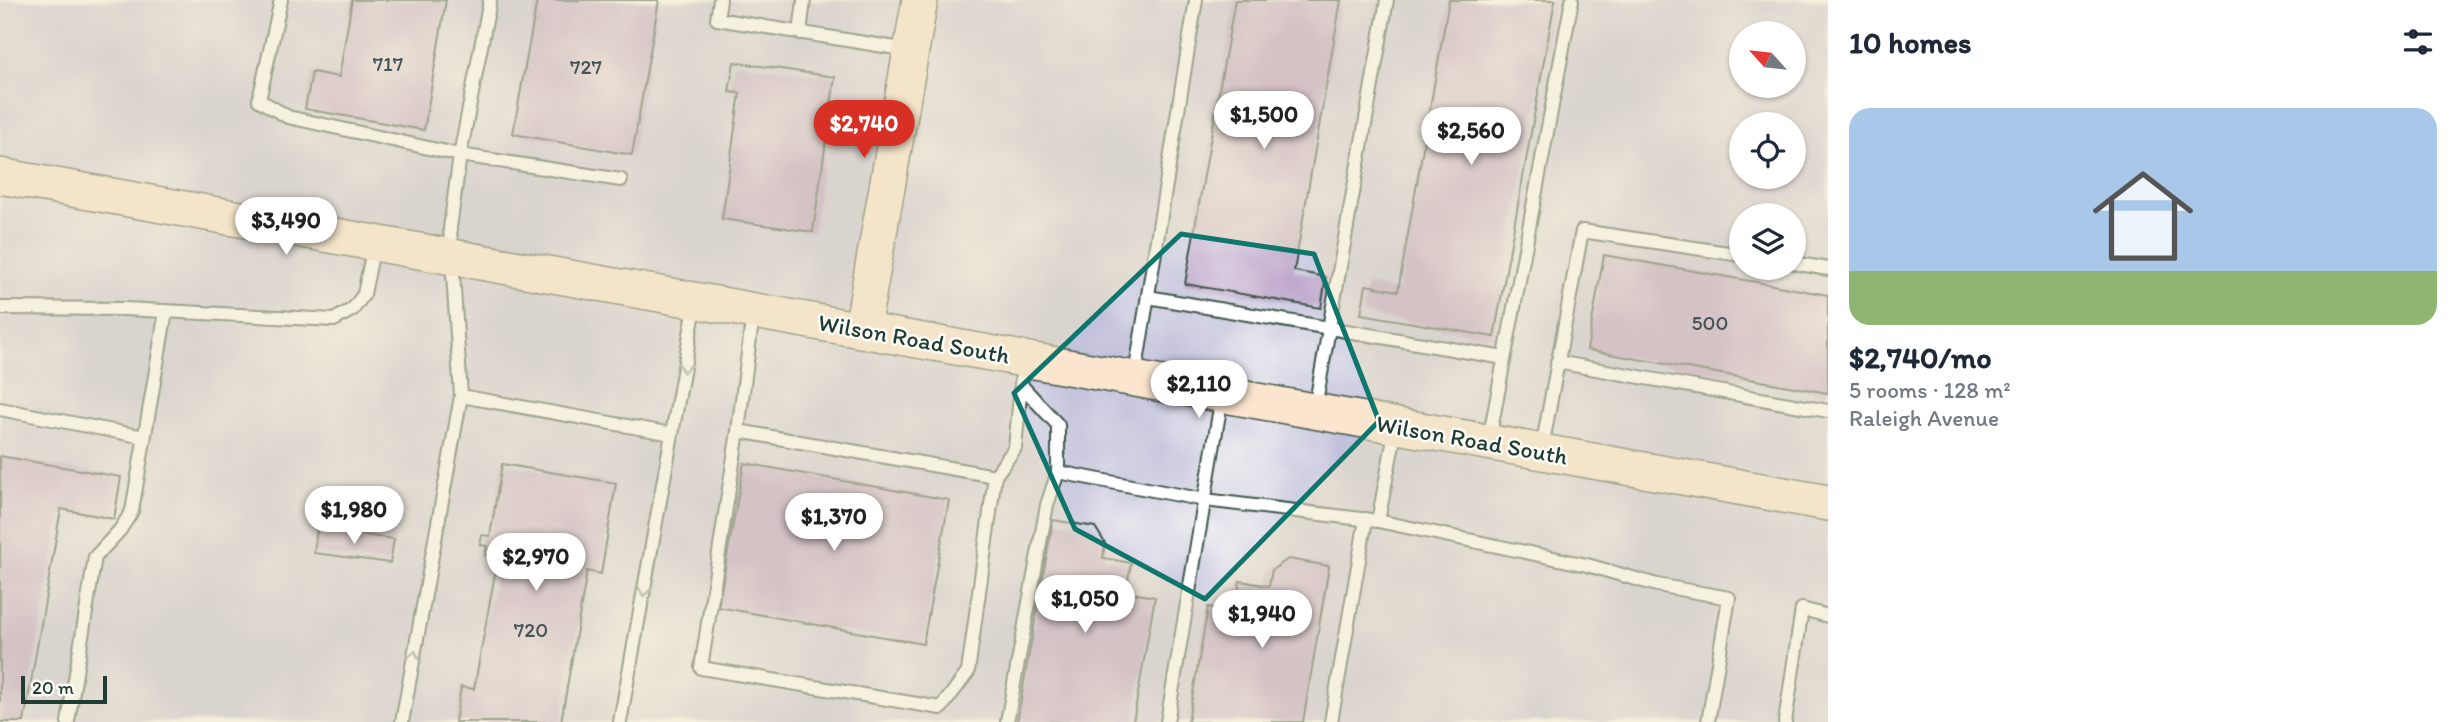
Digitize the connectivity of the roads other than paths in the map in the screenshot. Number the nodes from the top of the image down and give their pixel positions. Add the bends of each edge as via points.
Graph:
1 (281, 0) edge
2 (490, 0) edge
3 (720, 0) edge
4 (804, 0) edge
5 (920, 0) edge
6 (1196, 0) edge
7 (1387, 0) edge
8 (1572, 0) edge
9 (800, 33) junction
10 (911, 51) junction
11 (460, 155) junction
12 (0, 176) edge
13 (621, 180) dead end
14 (374, 244) junction
15 (1729, 254) edge
16 (452, 259) junction
17 (1806, 265) edge
18 (1828, 269) edge
19 (1148, 297) junction
20 (696, 301) junction
21 (0, 308) edge
22 (754, 310) junction
23 (166, 311) junction
24 (862, 329) junction
25 (1330, 329) junction
26 (1504, 358) junction
27 (1557, 362) junction
28 (1022, 372) junction
29 (1135, 379) junction
30 (461, 396) junction
31 (1223, 396) junction
32 (0, 409) edge
33 (1828, 411) edge
34 (1314, 412) junction
35 (1397, 426) junction
36 (738, 430) junction
37 (672, 434) junction
38 (144, 437) junction
39 (1489, 441) junction
40 (1542, 452) junction
41 (1058, 472) junction
42 (995, 476) junction
43 (1205, 500) junction
44 (1828, 503) edge
45 (1372, 520) junction
46 (1828, 616) edge
47 (68, 722) edge
48 (402, 722) edge
49 (620, 722) edge
50 (1007, 722) edge
51 (1167, 722) edge
52 (1331, 722) edge
53 (1708, 722) edge
54 (1785, 722) edge

1 - 11 lane via 259,100 288,117
2 - 11 lane
3 - 9 lane via 717,19
4 - 9 lane
5 - 10 street
6 - 19 lane
7 - 25 lane
8 - 26 lane
9 - 10 lane
10 - 24 street
11 - 13 lane
11 - 16 lane via 450,228
12 - 14 street, Wilson Road South
14 - 16 street, Wilson Road South
14 - 23 lane via 364,294 353,309 334,320
15 - 27 lane via 1583,231
16 - 20 street, Wilson Road South
16 - 30 lane
17 - 18 lane
19 - 25 lane
19 - 29 lane
20 - 22 street, Wilson Road South
20 -> 37 lane
21 - 23 lane
22 - 24 street, Wilson Road South
22 - 36 lane
23 - 38 lane
24 - 28 street, Wilson Road South
25 - 26 lane
25 - 34 lane
26 - 39 lane
27 - 33 lane
27 - 40 lane
28 - 29 street, Wilson Road South
28 - 41 lane via 1058,425
28 - 42 lane via 1015,448
29 - 31 street, Wilson Road South
30 - 37 lane
48 -> 30 lane
31 - 34 street, Wilson Road South
31 - 43 lane
32 - 38 lane
34 - 35 street, Wilson Road South
35 - 39 street, Wilson Road South
35 - 45 lane
36 - 42 lane
36 - 42 lane via 701,668 941,708 968,673
37 -> 49 lane
38 - 47 lane via 132,511 95,557
39 - 40 street, Wilson Road South
40 - 44 street, Wilson Road South
41 - 43 lane
41 - 50 lane via 1047,505
43 - 45 lane
43 - 51 lane
45 - 52 lane
45 - 53 lane via 1729,598
46 - 54 lane via 1802,609

